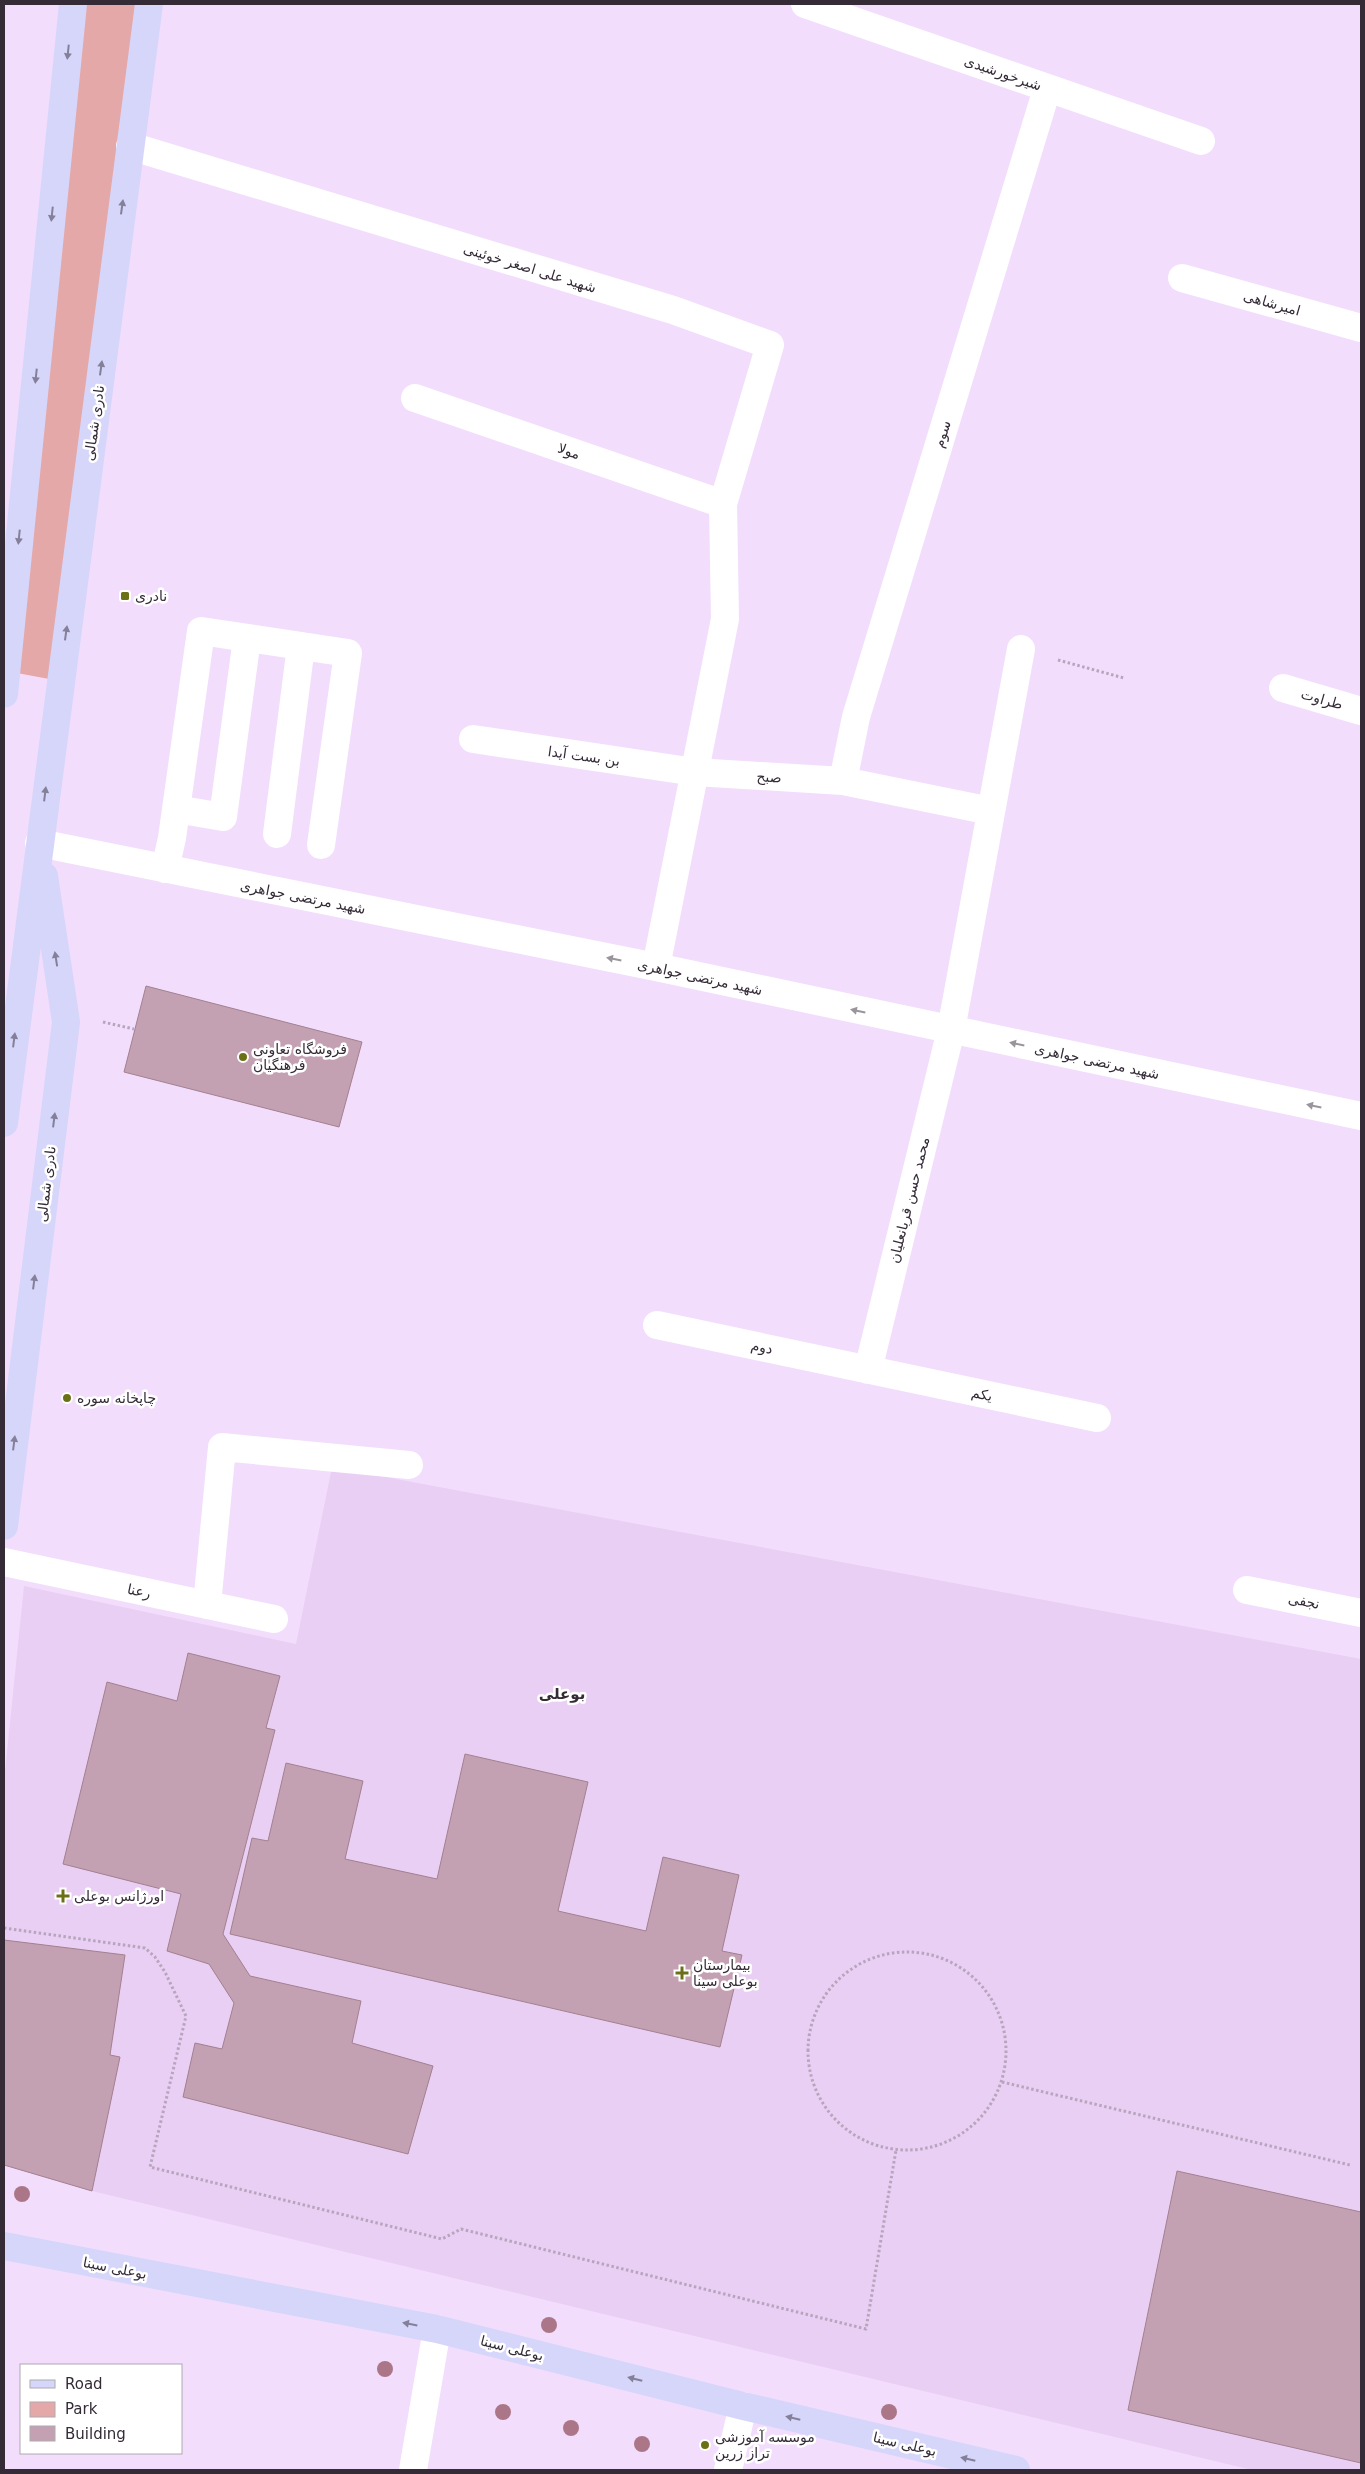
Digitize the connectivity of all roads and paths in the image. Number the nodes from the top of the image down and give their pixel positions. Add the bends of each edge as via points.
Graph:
1 (73, 4) edge
2 (149, 4) edge
3 (805, 4) edge
4 (1047, 88) junction
5 (1201, 141) dead end
6 (130, 146) junction
7 (1182, 278) dead end
8 (1361, 328) edge
9 (415, 398) dead end
10 (723, 504) junction
11 (247, 638) junction
12 (302, 646) junction
13 (1021, 649) joint
14 (1124, 678) dead end
15 (1283, 688) dead end
16 (4, 694) edge
17 (1361, 711) edge
18 (473, 739) dead end
19 (695, 772) junction
20 (843, 781) junction
21 (176, 809) junction
22 (991, 811) junction
23 (277, 834) dead end
24 (39, 843) junction
25 (321, 845) dead end
26 (165, 869) junction
27 (656, 967) junction
28 (951, 1030) junction
29 (1361, 1116) edge
30 (4, 1124) edge
31 (657, 1325) dead end
32 (868, 1370) junction
33 (1097, 1418) dead end
34 (409, 1465) dead end
35 (4, 1526) edge
36 (4, 1562) edge
37 (1247, 1590) dead end
38 (207, 1605) junction
39 (1361, 1613) edge
40 (274, 1620) dead end
41 (4, 1928) edge
42 (1002, 2082) junction
43 (896, 2150) junction
44 (1350, 2165) dead end
45 (4, 2246) edge
46 (436, 2329) junction
47 (743, 2406) junction
48 (413, 2470) edge
49 (728, 2470) edge
50 (1016, 2470) edge

1 -> 16 main road
2 - 6 main road, نادری شمالی
3 - 4 street, شیرخورشیدی
4 - 5 street, شیرخورشیدی
4 - 20 street, سوم via 856,717
6 - 10 street, شهید علی اصغر خوئینی via 673,310 770,345
24 -> 6 main road, نادری شمالی
7 - 8 street, امیرشاهی
9 - 10 street, مولا
10 - 19 street via 725,620
11 - 12 street
11 - 21 street via 201,631
11 - 21 street via 223,817
12 - 23 street
12 - 25 street via 348,653
13 - 14 path
13 - 22 street, محمد حسن قربانعلیان
15 - 17 street, طراوت
18 - 19 street, بن بست آیدا
19 - 20 street, صبح
19 - 27 street
20 - 22 street, صبح
21 - 26 street
22 - 28 street, محمد حسن قربانعلیان
24 - 26 street, شهید مرتضی جواهری
30 -> 24 main road, نادری شمالی
35 -> 24 main road, نادری شمالی via 66,1022
27 -> 26 street, شهید مرتضی جواهری
28 -> 27 street, شهید مرتضی جواهری
29 -> 28 street, شهید مرتضی جواهری
28 - 32 street, محمد حسن قربانعلیان
31 - 32 street, دوم
32 - 33 street, یکم
34 - 38 street via 222,1447
36 - 38 street, رعنا
37 - 39 street, نجفی
38 - 40 street, رعنا
41 - 43 path via 145,1948 155,1957 175,1989 186,2016 150,2167 169,2172 442,2239 461,2229 866,2329
42 - 43 path via 986,2112 962,2135 930,2148
42 - 43 path via 1007,2048 1000,2015 983,1986 957,1964 924,1953 892,1952 862,1962 836,1981 818,2007 808,2037 808,2068 819,2099 839,2124 865,2142
42 - 44 path
46 -> 45 main road, بوعلی سینا
47 -> 46 main road, بوعلی سینا
46 - 48 street
47 - 49 street
50 -> 47 main road, بوعلی سینا

